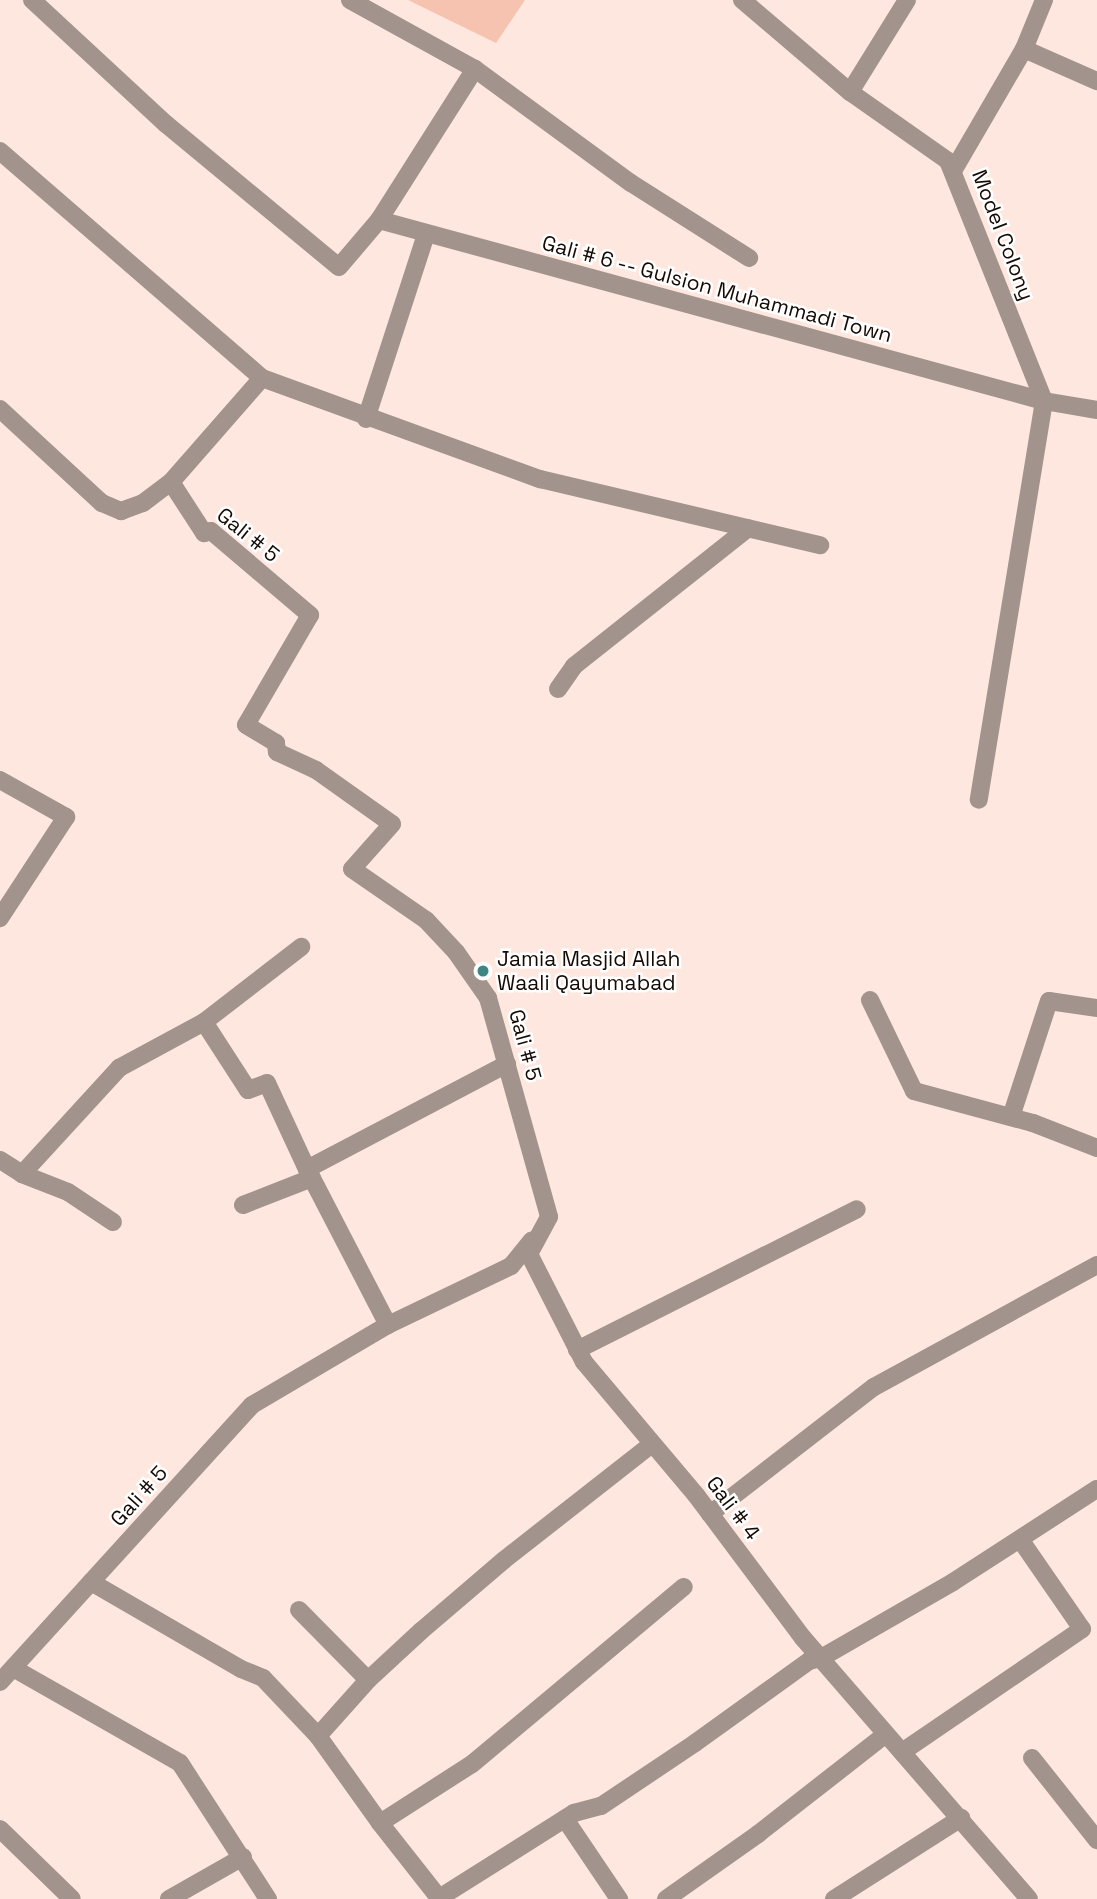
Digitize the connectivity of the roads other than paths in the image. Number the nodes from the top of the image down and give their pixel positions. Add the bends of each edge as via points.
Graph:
1 (32, 0) edge
2 (350, 0) edge
3 (742, 0) edge
4 (907, 0) edge
5 (1044, 0) edge
6 (1024, 49) junction
7 (475, 69) junction
8 (1097, 80) edge
9 (850, 92) junction
10 (0, 150) edge
11 (953, 171) junction
12 (379, 220) junction
13 (426, 234) junction
14 (749, 258) dead end
15 (262, 378) junction
16 (1044, 401) junction
17 (0, 409) edge
18 (1097, 410) edge
19 (366, 419) junction
20 (171, 482) junction
21 (748, 528) junction
22 (820, 545) dead end
23 (558, 689) dead end
24 (0, 780) edge
25 (979, 800) dead end
26 (0, 918) edge
27 (300, 947) dead end
28 (870, 1000) dead end
29 (1097, 1008) edge
30 (204, 1022) junction
31 (507, 1065) junction
32 (1011, 1117) junction
33 (1097, 1148) edge
34 (0, 1160) edge
35 (22, 1174) junction
36 (309, 1174) junction
37 (243, 1205) dead end
38 (857, 1209) dead end
39 (549, 1217) junction
40 (113, 1222) dead end
41 (1097, 1265) edge
42 (388, 1325) junction
43 (578, 1350) junction
44 (652, 1444) junction
45 (1097, 1489) edge
46 (710, 1514) junction
47 (1020, 1539) junction
48 (91, 1582) junction
49 (684, 1587) dead end
50 (299, 1610) dead end
51 (821, 1658) junction
52 (13, 1668) junction
53 (368, 1680) junction
54 (0, 1682) edge
55 (886, 1734) junction
56 (318, 1736) junction
57 (901, 1752) junction
58 (1032, 1758) dead end
59 (956, 1812) junction
60 (565, 1819) junction
61 (380, 1824) junction
62 (0, 1829) edge
63 (1097, 1840) edge
64 (243, 1857) junction
65 (439, 1898) edge
66 (72, 1899) edge
67 (169, 1899) edge
68 (268, 1899) edge
69 (620, 1899) edge
70 (666, 1899) edge
71 (834, 1899) edge
72 (1029, 1899) edge

1 - 12 street via 166,124 339,267
2 - 7 street
3 - 9 street, Model Colony
4 - 9 street
5 - 6 street
6 - 8 street
6 - 11 street
7 - 12 street
7 - 14 street via 631,183
9 - 11 street, Model Colony via 948,161
10 - 15 street
11 - 16 street, Model Colony
12 - 13 street, Gali # 6 -- Gulsion Muhammadi Town
13 - 16 street, Gali # 6 -- Gulsion Muhammadi Town
13 - 19 street
15 - 19 street
15 - 20 street
16 - 18 street
16 - 25 street
17 - 20 street via 102,503 121,511 143,503
19 - 21 street via 540,479
20 - 31 street, Gali # 5 via 204,533 211,531 310,615 246,725 276,743 277,752 316,770 392,824 352,869 426,920 456,952 488,998
21 - 22 street
21 - 23 street via 574,666
24 - 26 street via 66,817
27 - 30 street
28 - 32 street via 914,1091
29 - 32 street via 1049,1001
30 - 35 street via 119,1068
30 - 36 street via 248,1090 267,1083
31 - 36 street
31 - 39 street, Gali # 5
32 - 33 street
34 - 35 street
35 - 40 street via 68,1192
36 - 37 street
36 - 42 street
38 - 43 street
39 - 42 street, Gali # 5 via 511,1266
39 - 43 street, Gali # 4 via 529,1254
41 - 46 street via 874,1387
42 - 48 street, Gali # 5 via 252,1405
43 - 44 street, Gali # 4
44 - 46 street, Gali # 4
44 - 53 street via 504,1560
45 - 47 street
46 - 51 street, Gali # 4
47 - 51 street
47 - 57 street via 1082,1629
48 - 52 street, Gali # 5
48 - 56 street via 263,1678
49 - 61 street via 471,1764
50 - 53 street
51 - 55 street, Gali # 4
51 - 60 street via 809,1661 601,1806
52 - 54 street, Gali # 5
52 - 64 street via 180,1763
53 - 56 street
55 - 57 street, Gali # 4
55 - 70 street
56 - 61 street
57 - 59 street, Gali # 4
58 - 63 street
59 - 71 street
59 - 72 street, Gali # 4
60 - 65 street
60 - 69 street
61 - 65 street
62 - 66 street
64 - 67 street
64 - 68 street

